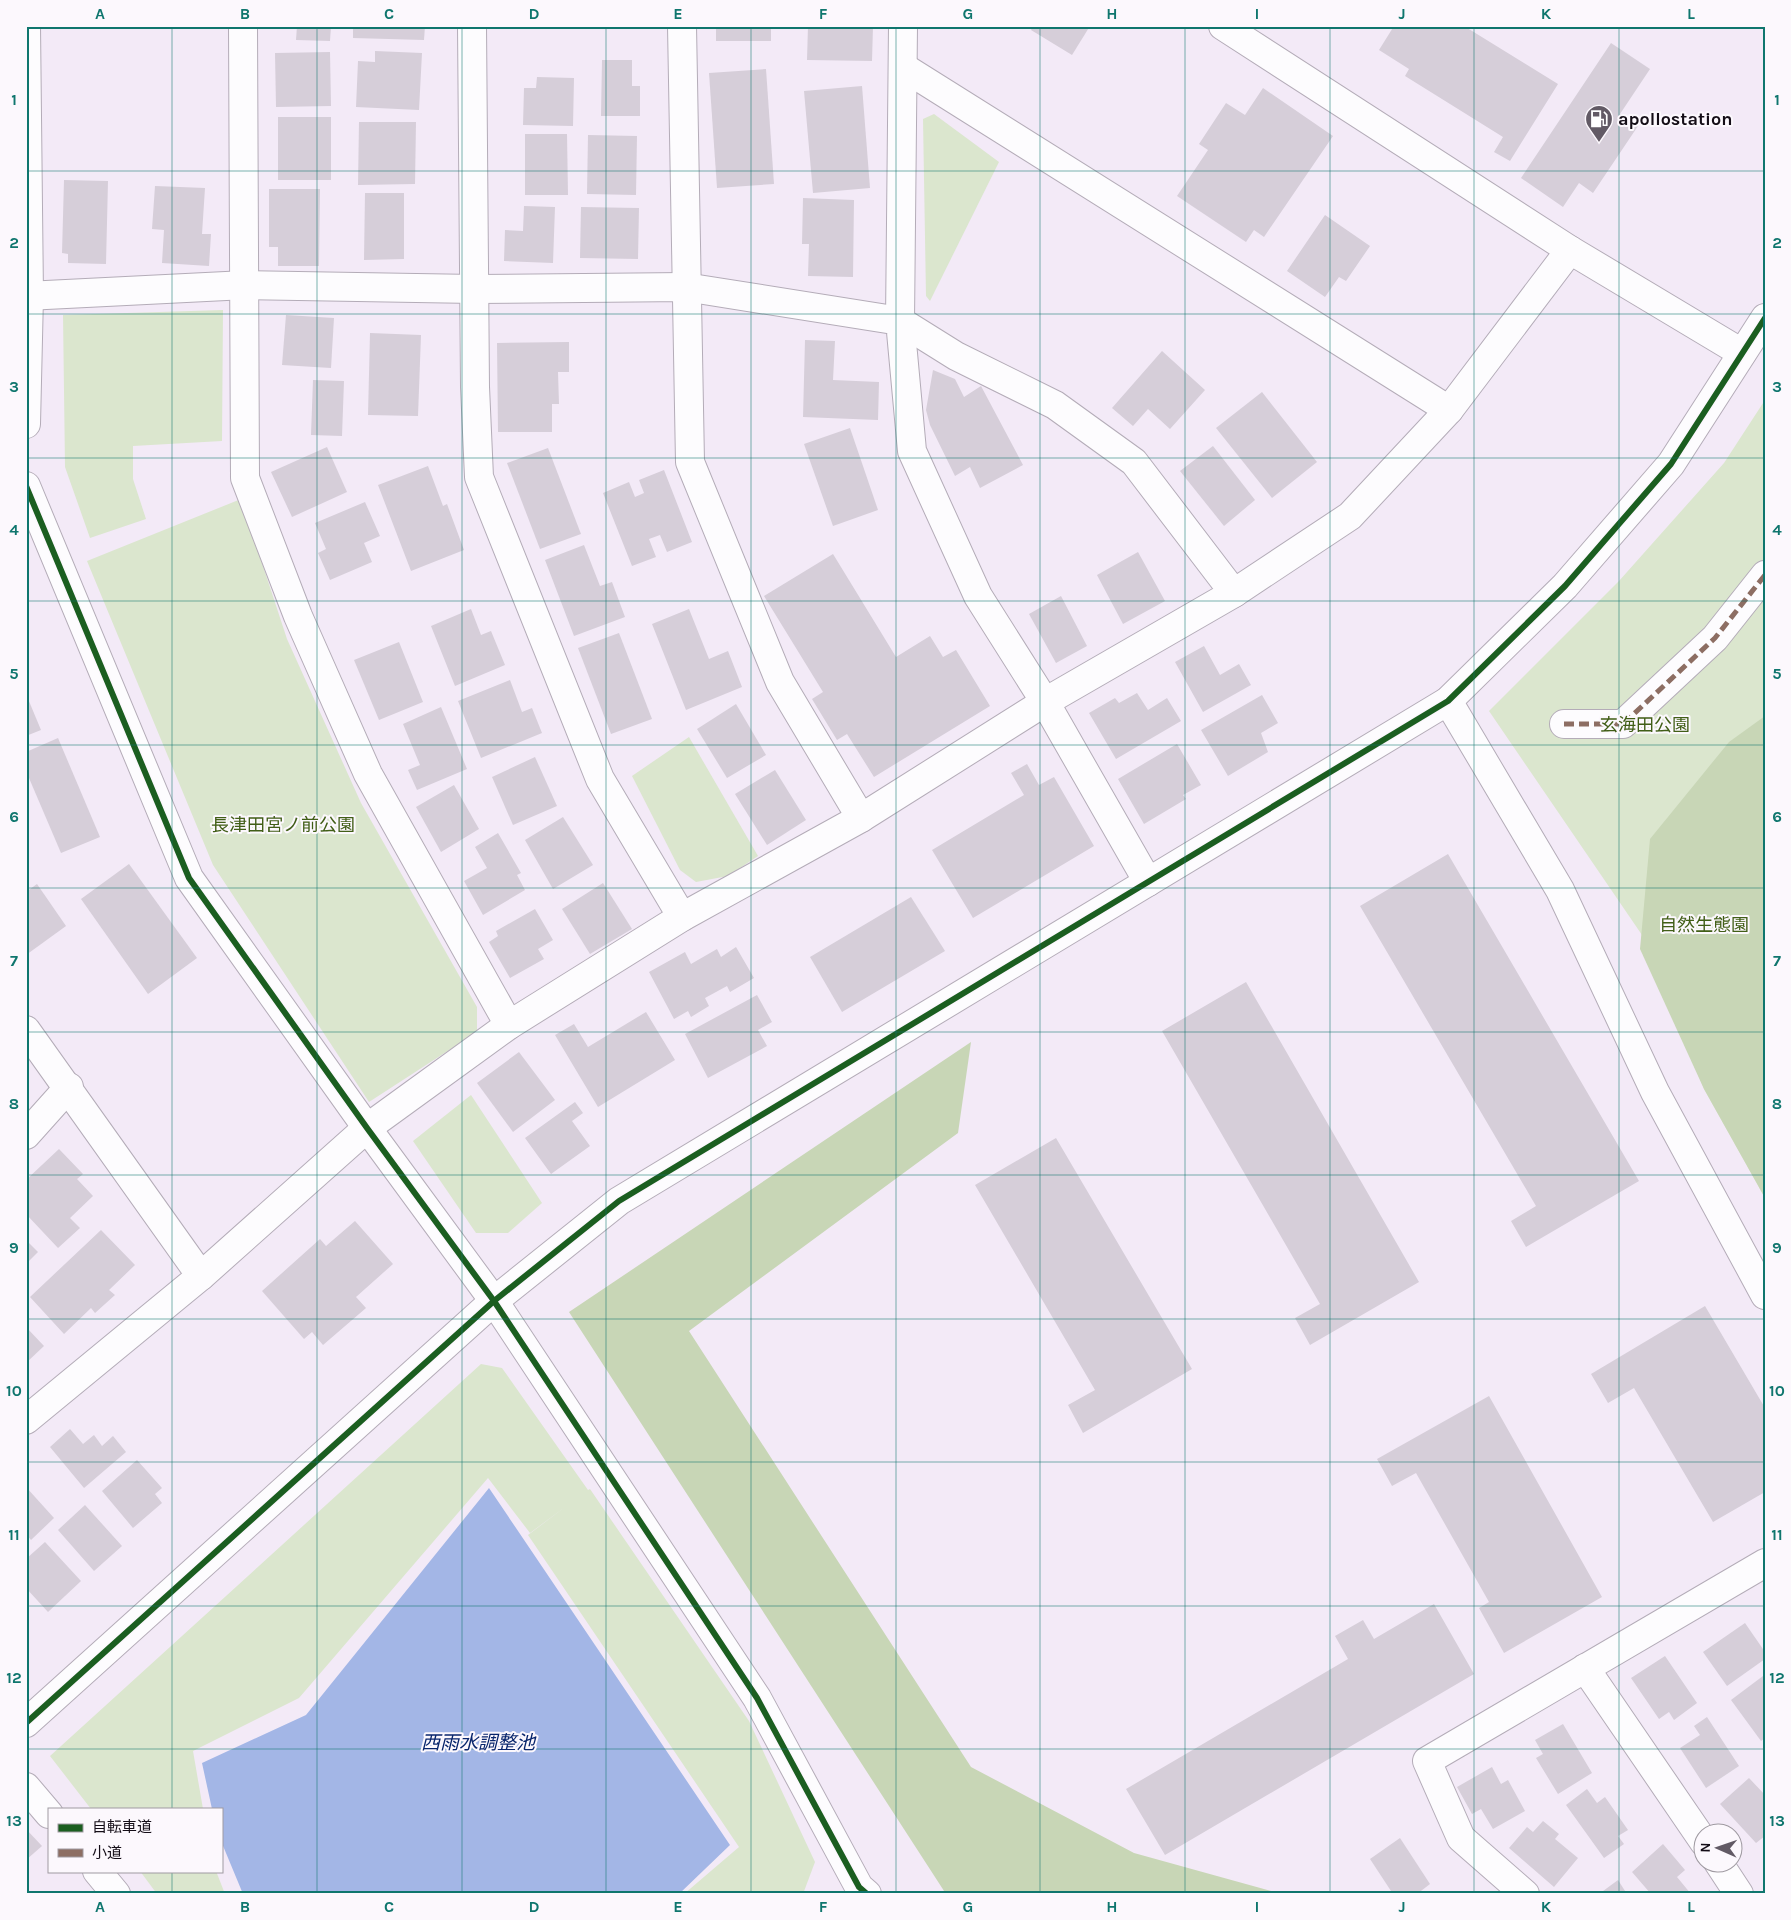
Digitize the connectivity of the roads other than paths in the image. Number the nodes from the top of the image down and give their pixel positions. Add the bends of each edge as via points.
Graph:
1 (26, 26) edge
2 (244, 26) edge
3 (472, 26) edge
4 (682, 26) edge
5 (903, 26) edge
6 (1223, 26) edge
7 (903, 67) junction
8 (1570, 250) junction
9 (246, 285) junction
10 (685, 287) junction
11 (476, 289) junction
12 (28, 296) edge
13 (1765, 318) edge
14 (900, 321) junction
15 (1742, 353) junction
16 (1449, 410) junction
17 (26, 424) edge
18 (26, 486) edge
19 (1765, 575) edge
20 (1234, 593) junction
21 (1448, 700) junction
22 (1045, 702) junction
23 (1564, 724) dead end
24 (861, 818) junction
25 (1148, 882) junction
26 (682, 917) junction
27 (510, 1025) junction
28 (26, 1030) edge
29 (69, 1087) junction
30 (367, 1128) junction
31 (26, 1135) edge
32 (201, 1276) junction
33 (1765, 1295) edge
34 (494, 1301) junction
35 (26, 1420) edge
36 (1761, 1571) edge
37 (1585, 1668) junction
38 (26, 1724) edge
39 (26, 1787) edge
40 (48, 1813) edge
41 (1694, 1827) edge
42 (98, 1872) edge
43 (1725, 1872) edge
44 (859, 1892) edge
45 (116, 1894) edge
46 (1525, 1894) edge
47 (1739, 1894) edge

1 - 12 street
2 - 9 street
3 - 11 street
4 - 10 street
5 - 7 street
6 - 8 street
7 - 14 street
7 - 16 street
8 - 15 street
8 - 16 street
9 - 11 street
9 - 12 street
9 - 27 street via 245,478 298,616 368,774
10 - 11 street
10 - 14 street
10 - 24 street via 690,462 780,682
11 - 26 street via 475,387 479,477 600,779
12 - 17 street
13 - 15 street
14 - 20 street via 956,356 1055,405 1134,462
14 - 22 street via 912,451 978,596
15 - 21 street via 1671,464 1565,586
16 - 20 street via 1350,516
18 - 30 street via 189,878
19 - 23 street via 1715,638 1624,724
20 - 22 street
21 - 25 street
21 - 33 street via 1560,890 1655,1092
22 - 24 street
22 - 25 street
24 - 26 street
25 - 34 street via 619,1201
26 - 27 street
27 - 30 street
28 - 29 street
29 - 31 street
29 - 32 street
30 - 32 street
30 - 34 street
32 - 35 street
34 - 38 street
34 - 44 street via 757,1698
36 - 37 street
37 - 41 street
37 - 46 street via 1427,1761 1460,1838
39 - 40 street
42 - 45 street
43 - 47 street

